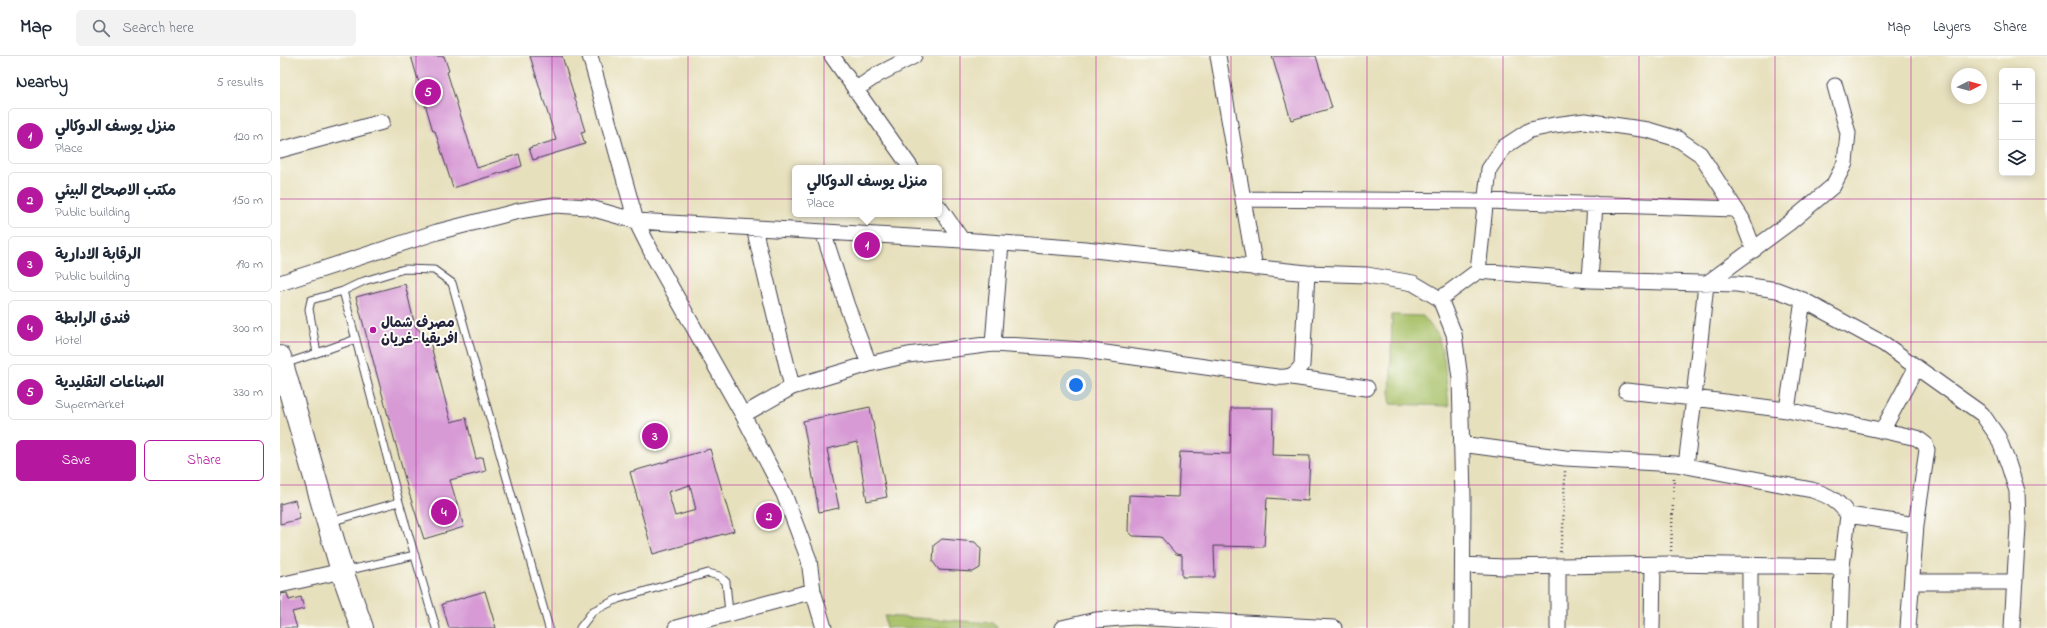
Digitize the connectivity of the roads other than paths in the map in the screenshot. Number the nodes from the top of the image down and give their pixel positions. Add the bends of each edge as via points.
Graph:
1 (590, 56) edge
2 (832, 56) edge
3 (914, 56) edge
4 (1218, 56) edge
5 (1835, 86) dead end
6 (855, 90) junction
7 (382, 122) dead end
8 (280, 150) edge
9 (909, 165) edge
10 (1243, 199) junction
11 (1486, 201) junction
12 (1595, 204) junction
13 (1735, 209) junction
14 (942, 212) edge
15 (636, 221) junction
16 (754, 228) junction
17 (823, 232) junction
18 (962, 240) junction
19 (1001, 243) junction
20 (1754, 250) junction
21 (1255, 268) junction
22 (1478, 271) junction
23 (1307, 273) junction
24 (1590, 280) junction
25 (280, 283) edge
26 (1706, 284) junction
27 (343, 291) junction
28 (1440, 299) junction
29 (1803, 300) junction
30 (356, 340) junction
31 (993, 344) junction
32 (317, 353) junction
33 (281, 361) edge
34 (869, 364) junction
35 (1916, 368) junction
36 (1292, 377) junction
37 (792, 387) junction
38 (1367, 388) dead end
39 (1626, 391) dead end
40 (1694, 398) junction
41 (1787, 410) junction
42 (743, 416) junction
43 (1882, 431) junction
44 (1461, 444) junction
45 (1681, 465) junction
46 (399, 502) junction
47 (1848, 515) junction
48 (328, 522) junction
49 (1916, 525) junction
50 (415, 555) junction
51 (1464, 564) junction
52 (1653, 565) junction
53 (1558, 566) junction
54 (1750, 566) junction
55 (1842, 567) junction
56 (342, 571) junction
57 (1912, 582) junction
58 (2015, 582) junction
59 (280, 585) edge
60 (813, 591) junction
61 (728, 613) junction
62 (1173, 623) edge
63 (362, 628) edge
64 (436, 628) edge
65 (549, 628) edge
66 (580, 628) edge
67 (676, 628) edge
68 (824, 628) edge
69 (1062, 628) edge
70 (1334, 628) edge
71 (1462, 628) edge
72 (1558, 628) edge
73 (1652, 628) edge
74 (1750, 628) edge
75 (1840, 628) edge
76 (1908, 628) edge
77 (2012, 628) edge

1 - 15 street
2 - 6 street
3 - 6 street via 877,75
4 - 10 street
5 - 20 street via 1848,133 1845,163 1833,186
6 - 9 street
7 - 8 street
10 - 11 street
10 - 21 street
11 - 12 street
11 - 13 street via 1489,169 1504,148 1530,130 1554,124 1585,121 1648,130 1678,139 1700,154
11 - 22 street
12 - 13 street
12 - 24 street
13 - 20 street via 1742,219
14 - 18 street
15 - 16 street
15 - 25 street via 587,207 556,205 526,210 437,232
15 - 42 street
16 - 17 street
16 - 37 street
17 - 18 street
17 - 34 street
18 - 19 street
19 - 21 street via 1085,249
19 - 31 street
20 - 26 street
21 - 23 street
22 - 24 street
22 - 28 street
23 - 28 street via 1367,275 1413,283
23 - 36 street via 1302,365
24 - 26 street
26 - 29 street via 1737,284 1777,290
26 - 40 street
27 - 30 lane
27 - 32 lane via 310,300 308,309
27 - 65 lane via 364,281 404,269 434,270 452,283
28 - 44 street via 1454,334 1460,378
29 - 35 street via 1884,344
29 - 41 street
30 - 32 lane
30 - 46 lane
31 - 34 street via 908,355
31 - 36 street via 1084,350
32 - 33 lane
33 - 48 main road
34 - 37 street
35 - 43 street
35 - 58 street via 1982,414 1998,437 2016,491 2018,526
36 - 38 street
37 - 42 street
39 - 40 street
40 - 41 street
40 - 45 street
41 - 43 street
42 - 60 street via 784,494 809,560
43 - 49 street via 1917,438 1925,444 1927,450
44 - 45 street via 1565,458
44 - 51 street
45 - 47 street via 1812,490 1827,495 1840,504
46 - 48 lane
46 - 50 lane
47 - 49 street
47 - 55 street
48 - 56 main road
49 - 57 street
50 - 56 lane
50 - 64 lane
51 - 53 street via 1503,567
51 - 71 street
52 - 53 street
52 - 54 street
52 - 73 street
53 - 72 street
54 - 55 street
54 - 74 street
55 - 75 street
56 - 59 street
56 - 63 main road
57 - 58 street
57 - 76 street
58 - 77 street
60 - 61 street
60 - 68 street
61 - 66 lane via 726,582 719,576 708,573 618,599 593,610
61 - 67 street
62 - 69 street via 1134,617 1096,620
62 - 70 street

